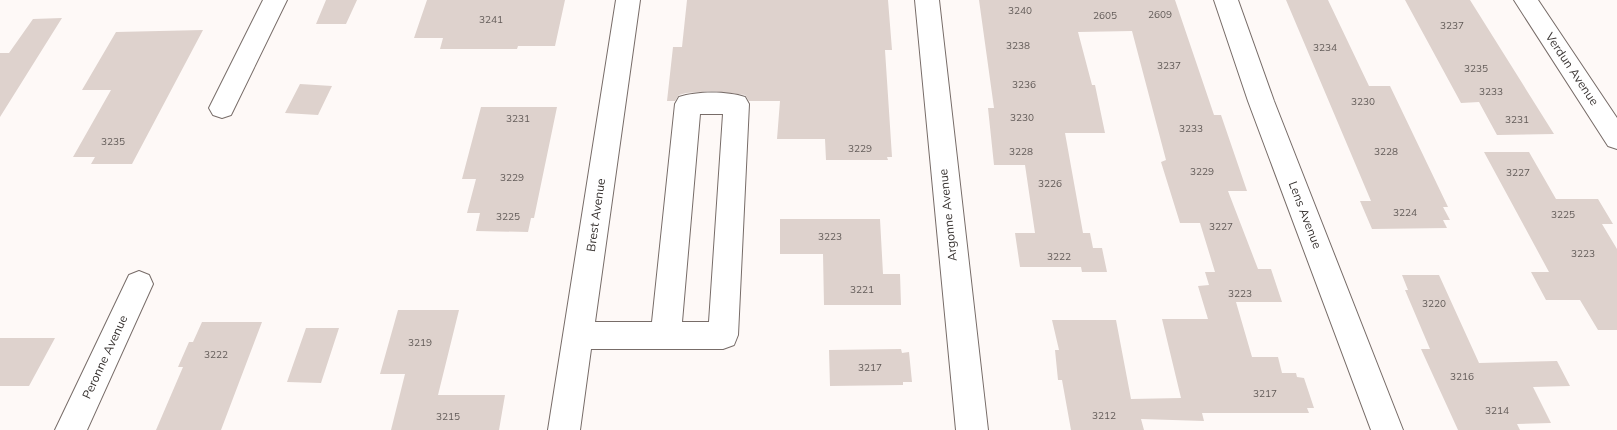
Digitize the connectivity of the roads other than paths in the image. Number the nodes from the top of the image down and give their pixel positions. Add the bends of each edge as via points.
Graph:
1 (275, 0) edge
2 (628, 0) edge
3 (927, 0) edge
4 (1226, 0) edge
5 (1526, 0) edge
6 (222, 108) dead end
7 (1617, 139) edge
8 (139, 284) dead end
9 (578, 336) junction
10 (666, 336) junction
11 (71, 430) edge
12 (564, 430) edge
13 (972, 430) edge
14 (1387, 430) edge

1 - 6 street
2 - 9 street, Brest Avenue
3 - 13 street, Argonne Avenue
4 - 14 street, Lens Avenue via 1261,101
5 - 7 street, Verdun Avenue
8 - 11 street, Peronne Avenue
9 - 10 street
9 - 12 street, Brest Avenue
10 - 10 street via 723,335 736,104 688,104

